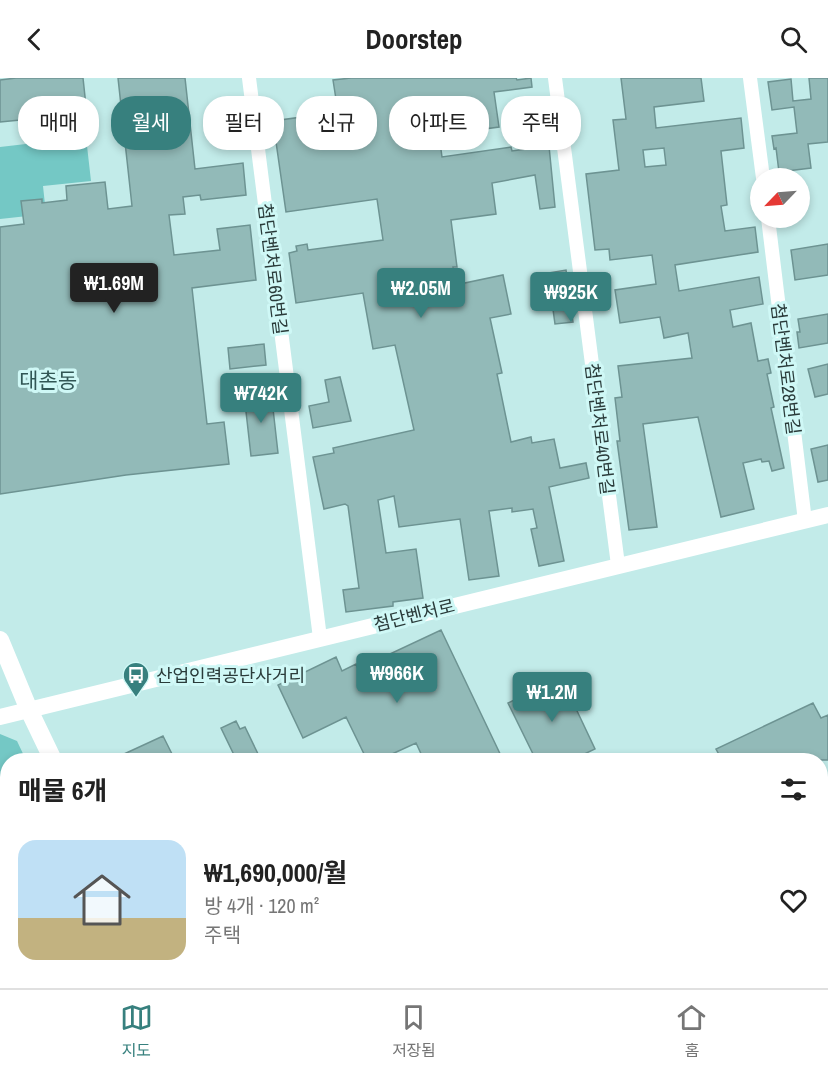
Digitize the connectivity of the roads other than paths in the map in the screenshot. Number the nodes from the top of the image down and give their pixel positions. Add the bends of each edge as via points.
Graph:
1 (249, 78) edge
2 (555, 78) edge
3 (750, 78) edge
4 (762, 168) edge
5 (769, 228) edge
6 (828, 515) edge
7 (805, 521) junction
8 (618, 565) junction
9 (320, 638) junction
10 (0, 640) edge
11 (29, 710) junction
12 (0, 717) edge
13 (50, 753) edge

1 - 9 street, 첨단벤처로60번길
2 - 8 street, 첨단벤처로40번길
3 - 4 street
5 - 7 street, 첨단벤처로28번길
6 - 7 street, 첨단벤처로
7 - 8 street, 첨단벤처로
8 - 9 street, 첨단벤처로
9 - 11 street, 첨단벤처로
10 - 11 main road
11 - 12 street, 첨단벤처로
11 - 13 main road

